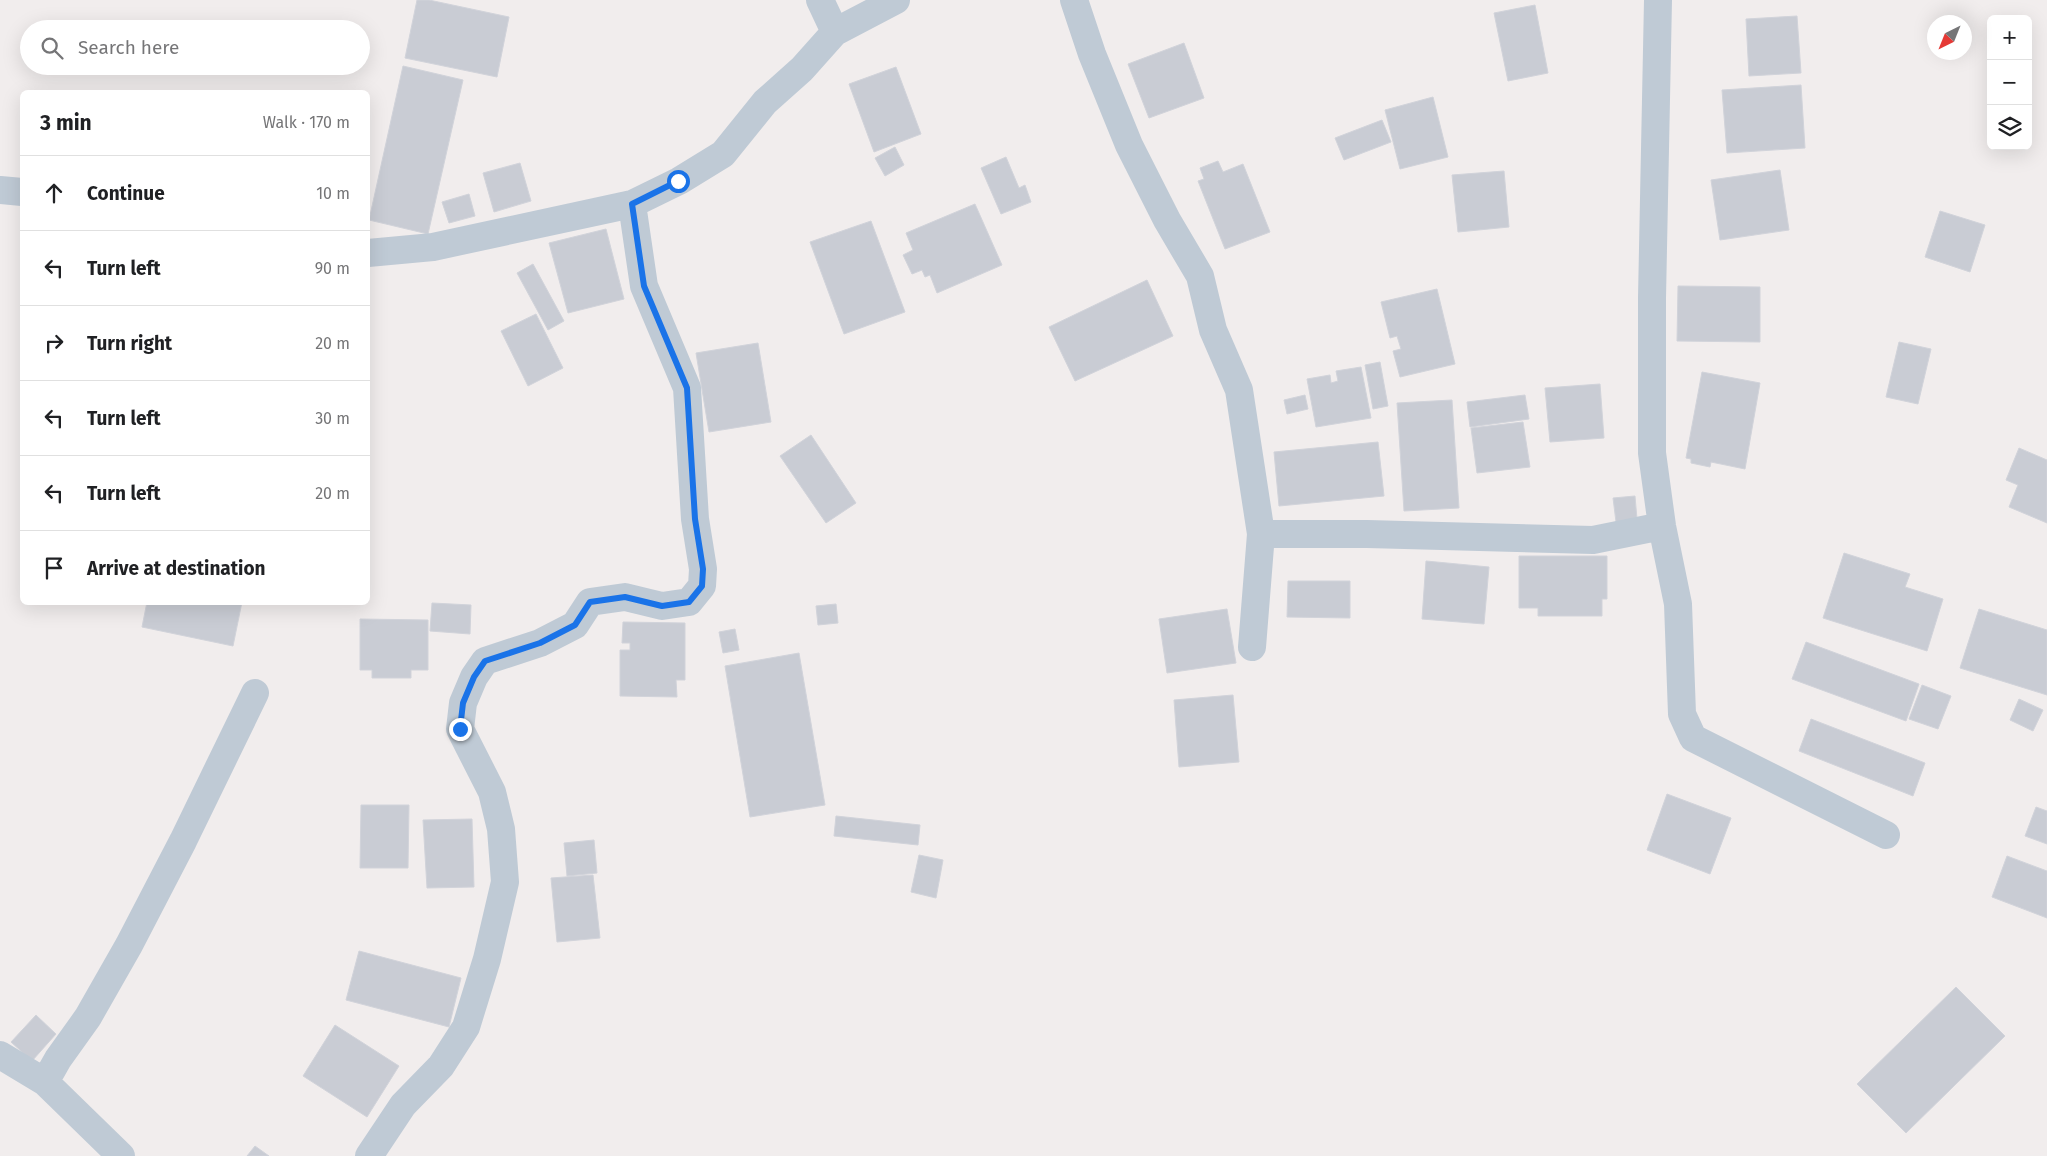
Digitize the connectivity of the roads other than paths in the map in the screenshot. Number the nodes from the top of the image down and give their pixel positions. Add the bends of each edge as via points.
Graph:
1 (820, 0) edge
2 (896, 0) edge
3 (1074, 0) edge
4 (1658, 0) edge
5 (835, 32) junction
6 (0, 190) edge
7 (20, 192) edge
8 (632, 204) junction
9 (370, 253) edge
10 (1662, 526) junction
11 (1260, 534) junction
12 (1252, 647) dead end
13 (255, 693) dead end
14 (1886, 835) dead end
15 (0, 1055) edge
16 (45, 1082) junction
17 (121, 1156) edge
18 (369, 1156) edge

1 - 5 street
2 - 5 street
3 - 11 street via 1129,145 1200,276 1213,330 1239,390
4 - 10 street via 1652,453
5 - 8 street via 802,69 765,102 723,154
6 - 7 street
8 - 9 street via 432,247
8 - 18 street via 644,286 687,388 702,586 689,602 662,606 625,597 590,602 575,625 540,643 485,661 474,677 463,703 460,729 492,792 501,829 505,882 487,959 466,1027 441,1066 403,1105
10 - 11 street via 1593,540
10 - 14 street via 1678,604 1682,714 1693,738
11 - 12 street
13 - 16 street via 129,945 88,1017
15 - 16 street
16 - 17 street

